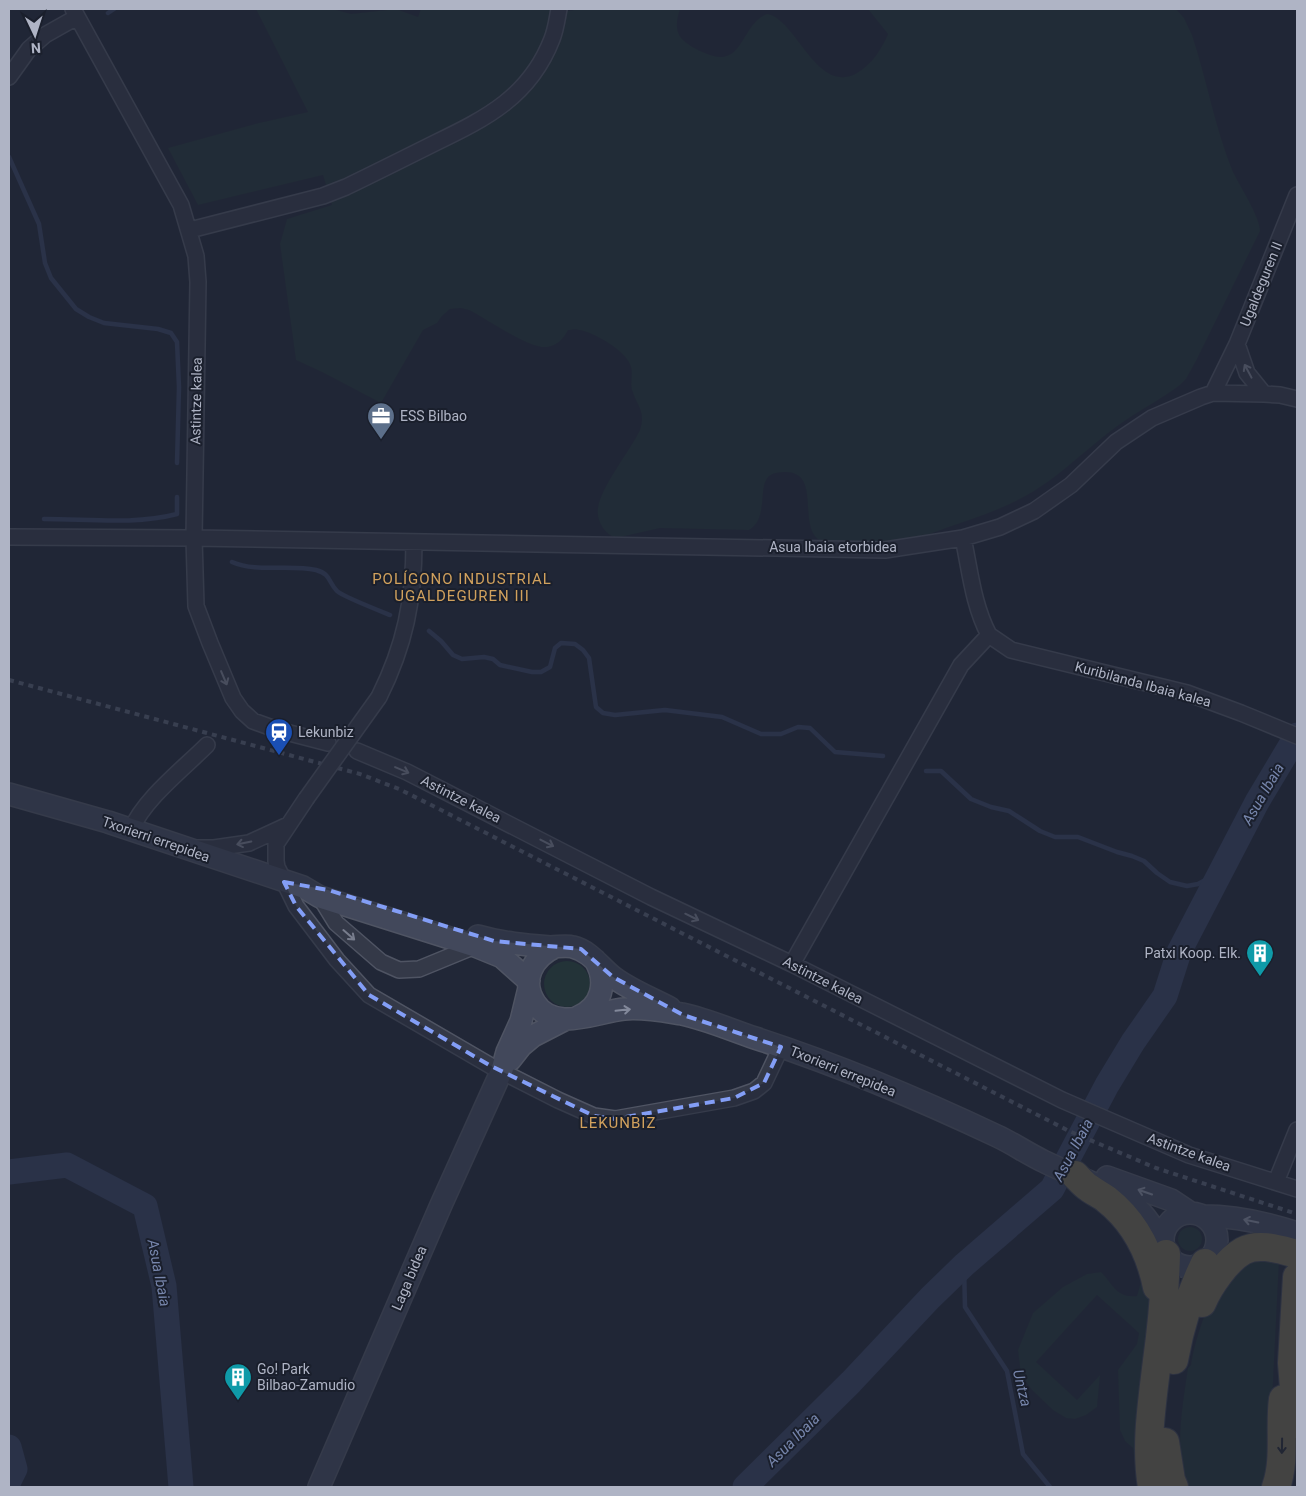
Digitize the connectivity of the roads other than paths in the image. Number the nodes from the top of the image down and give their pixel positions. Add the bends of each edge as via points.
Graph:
1 (559, 9) edge
2 (75, 13) edge
3 (9, 77) edge
4 (1297, 195) edge
5 (190, 230) junction
6 (1237, 344) junction
7 (1213, 392) junction
8 (1264, 394) junction
9 (1297, 399) edge
10 (9, 537) edge
11 (194, 538) junction
12 (963, 538) junction
13 (414, 542) junction
14 (989, 634) junction
15 (1291, 733) edge
16 (328, 743) dead end
17 (207, 745) dead end
18 (357, 751) dead end
19 (9, 794) edge
20 (289, 824) junction
21 (131, 830) junction
22 (179, 847) junction
23 (302, 889) junction
24 (474, 946) junction
25 (556, 947) junction
26 (595, 960) junction
27 (792, 964) junction
28 (529, 984) junction
29 (683, 1015) junction
30 (571, 1019) junction
31 (781, 1047) junction
32 (502, 1070) junction
33 (1297, 1130) edge
34 (1076, 1172) junction
35 (1276, 1182) junction
36 (1297, 1189) edge
37 (1196, 1214) junction
38 (1297, 1233) edge
39 (1297, 1248) edge
40 (1165, 1250) junction
41 (1297, 1254) edge
42 (1210, 1257) junction
43 (1297, 1278) edge
44 (1163, 1316) junction
45 (1175, 1352) junction
46 (1292, 1363) junction
47 (1297, 1424) edge
48 (319, 1487) edge
49 (1152, 1487) edge
50 (1174, 1487) edge
51 (1276, 1487) edge

1 - 5 street via 553,37 530,77 514,96 480,121 323,196
2 - 3 street via 29,49
2 - 5 street, Astintze kalea via 170,184
4 - 6 street, Ugaldeguren II
5 - 11 street, Astintze kalea via 198,282
6 - 7 street, Ugaldeguren II
8 -> 6 street, Ugaldeguren II via 1247,372
7 - 8 street, Asua Ibaia etorbidea
7 - 12 street, Asua Ibaia etorbidea via 1152,418 1116,442 1071,485 1034,512 1000,528
8 - 9 street, Asua Ibaia etorbidea
10 - 11 street, Asua Ibaia etorbidea
11 - 13 street, Asua Ibaia etorbidea
11 -> 16 street, Astintze kalea via 196,606 233,698 253,721
12 - 13 street, Asua Ibaia etorbidea via 885,550
12 - 14 street via 977,607
13 - 20 street, bridge via 407,623 390,674 379,697
14 - 15 street, Kuribilanda Ibaia kalea via 1011,650 1187,693
14 - 27 street via 961,665
17 - 21 street via 148,802
18 -> 27 street, Astintze kalea via 407,772 651,897
19 - 21 street, Txorierri errepidea
20 -> 22 street via 249,843 214,848
20 - 23 street via 276,844 276,860
21 - 22 street, Txorierri errepidea
22 - 23 street, Txorierri errepidea
23 - 24 street, Txorierri errepidea
23 -> 24 street via 381,962 399,970 419,969
23 - 25 street, Txorierri errepidea via 328,890 494,941
23 - 32 street via 296,906 337,960 369,995
24 - 28 street, Txorierri errepidea via 502,957
25 - 26 street, Txorierri errepidea via 581,949
25 - 28 street via 546,951 532,966
26 - 29 street, Txorierri errepidea via 613,977
26 - 30 street via 602,977 600,994 591,1009
27 - 35 street, Astintze kalea via 1040,1090 1189,1155
28 - 30 street, Txorierri errepidea via 532,998 546,1014
28 - 32 street via 521,1021
30 -> 29 street, Txorierri errepidea via 624,1009
29 - 31 street, Txorierri errepidea
30 - 32 street via 533,1036
31 - 32 street via 764,1082 754,1091 734,1098 615,1119 594,1116
31 - 34 street, Txorierri errepidea via 835,1066
32 - 48 street, Laga bidea
33 - 35 street
37 -> 34 street, Txorierri errepidea via 1171,1200
34 - 40 street, Txorierri errepidea via 1136,1208 1148,1219
34 - 44 highway via 1124,1215 1141,1239 1154,1270
35 - 36 street, Astintze kalea
38 -> 37 street, Txorierri errepidea via 1249,1221
37 - 40 street via 1182,1213 1170,1220 1163,1232
37 - 42 street via 1210,1221 1214,1228 1217,1243
39 - 42 street via 1272,1240 1241,1240
40 - 42 street via 1177,1264 1184,1266 1191,1267
40 - 44 highway
41 - 45 highway via 1262,1247 1244,1251 1218,1274 1190,1331
42 - 45 highway via 1192,1288
43 - 46 highway
44 - 49 highway via 1149,1424
45 - 50 highway via 1165,1446
46 - 47 highway
46 -> 51 highway via 1283,1401 1282,1453

